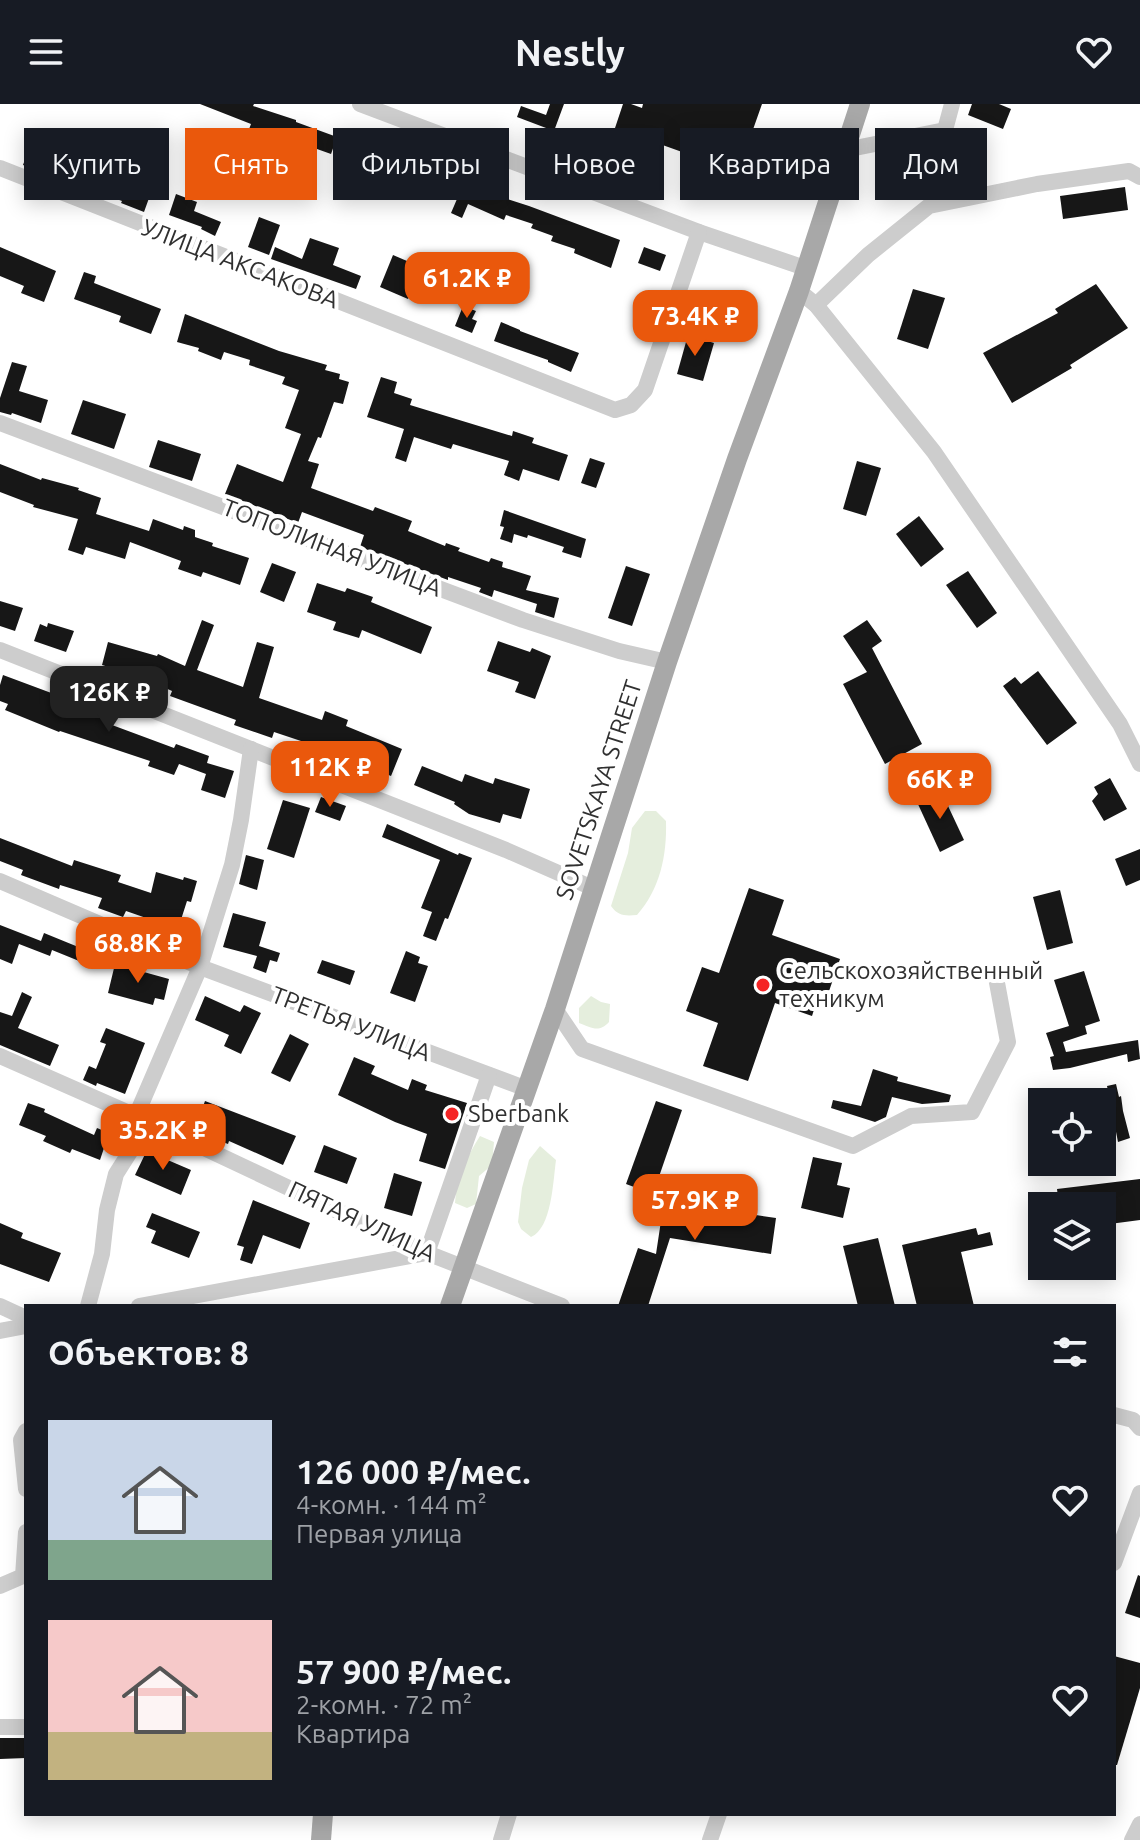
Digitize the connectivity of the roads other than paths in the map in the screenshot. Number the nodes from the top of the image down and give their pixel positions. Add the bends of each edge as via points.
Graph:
1 (360, 104) edge
2 (860, 104) edge
3 (952, 104) edge
4 (852, 128) edge
5 (859, 147) edge
6 (0, 168) edge
7 (1140, 177) edge
8 (828, 200) edge
9 (699, 232) junction
10 (805, 268) junction
11 (799, 291) junction
12 (816, 305) junction
13 (0, 423) edge
14 (0, 650) edge
15 (667, 662) junction
16 (251, 749) junction
17 (1140, 764) edge
18 (0, 881) edge
19 (595, 889) junction
20 (200, 967) junction
21 (995, 972) dead end
22 (555, 1009) junction
23 (0, 1056) edge
24 (489, 1075) junction
25 (527, 1089) junction
26 (143, 1119) junction
27 (427, 1253) junction
28 (463, 1267) junction
29 (89, 1304) edge
30 (150, 1304) edge
31 (451, 1304) edge
32 (557, 1304) edge
33 (0, 1306) edge
34 (24, 1317) edge
35 (24, 1326) edge
36 (0, 1331) edge
37 (1116, 1416) edge
38 (1140, 1428) edge
39 (24, 1435) edge
40 (24, 1469) edge
41 (1140, 1493) edge
42 (1116, 1558) edge
43 (24, 1561) edge
44 (0, 1586) edge
45 (0, 1727) edge
46 (24, 1727) edge
47 (323, 1816) edge
48 (509, 1816) edge
49 (718, 1816) edge
50 (1140, 1824) edge
51 (505, 1839) edge
52 (321, 1840) edge
53 (710, 1840) edge
54 (1132, 1840) edge

1 - 9 street
2 - 4 main road, SOVETSKAYA STREET
3 - 5 street via 945,130
6 - 9 street, УЛИЦА АКСАКОВА via 615,410 631,405 645,390
7 - 12 street via 1129,171 929,206
8 - 10 main road, SOVETSKAYA STREET
9 - 10 street
10 - 11 main road, SOVETSKAYA STREET
11 - 12 street
11 - 15 main road, SOVETSKAYA STREET
12 - 17 street via 934,452 1120,724
13 - 15 street, ТОПОЛИНАЯ УЛИЦА via 523,620
14 - 16 street
15 - 19 main road, SOVETSKAYA STREET
16 - 19 street
16 - 20 street via 232,865
18 - 20 street, ТРЕТЬЯ УЛИЦА
19 - 22 main road, SOVETSKAYA STREET
20 - 24 street, ТРЕТЬЯ УЛИЦА
20 - 26 street
21 - 22 street via 1008,1042 972,1112 911,1116 853,1146 582,1049
22 - 25 main road, SOVETSKAYA STREET
23 - 26 street, ПЯТАЯ УЛИЦА
24 - 25 street, ТРЕТЬЯ УЛИЦА
24 - 27 street
25 - 28 main road, SOVETSKAYA STREET
26 - 27 street, ПЯТАЯ УЛИЦА
26 - 29 street via 116,1174
27 - 28 street, ПЯТАЯ УЛИЦА
27 - 30 street
28 - 31 main road, SOVETSKAYA STREET
28 - 32 street, ПЯТАЯ УЛИЦА
33 - 34 street
35 - 36 street
37 - 38 street
39 - 40 street
41 - 42 street
43 - 44 street via 23,1576
45 - 46 street
47 - 52 main road
48 - 51 street
49 - 53 street
50 - 54 street

